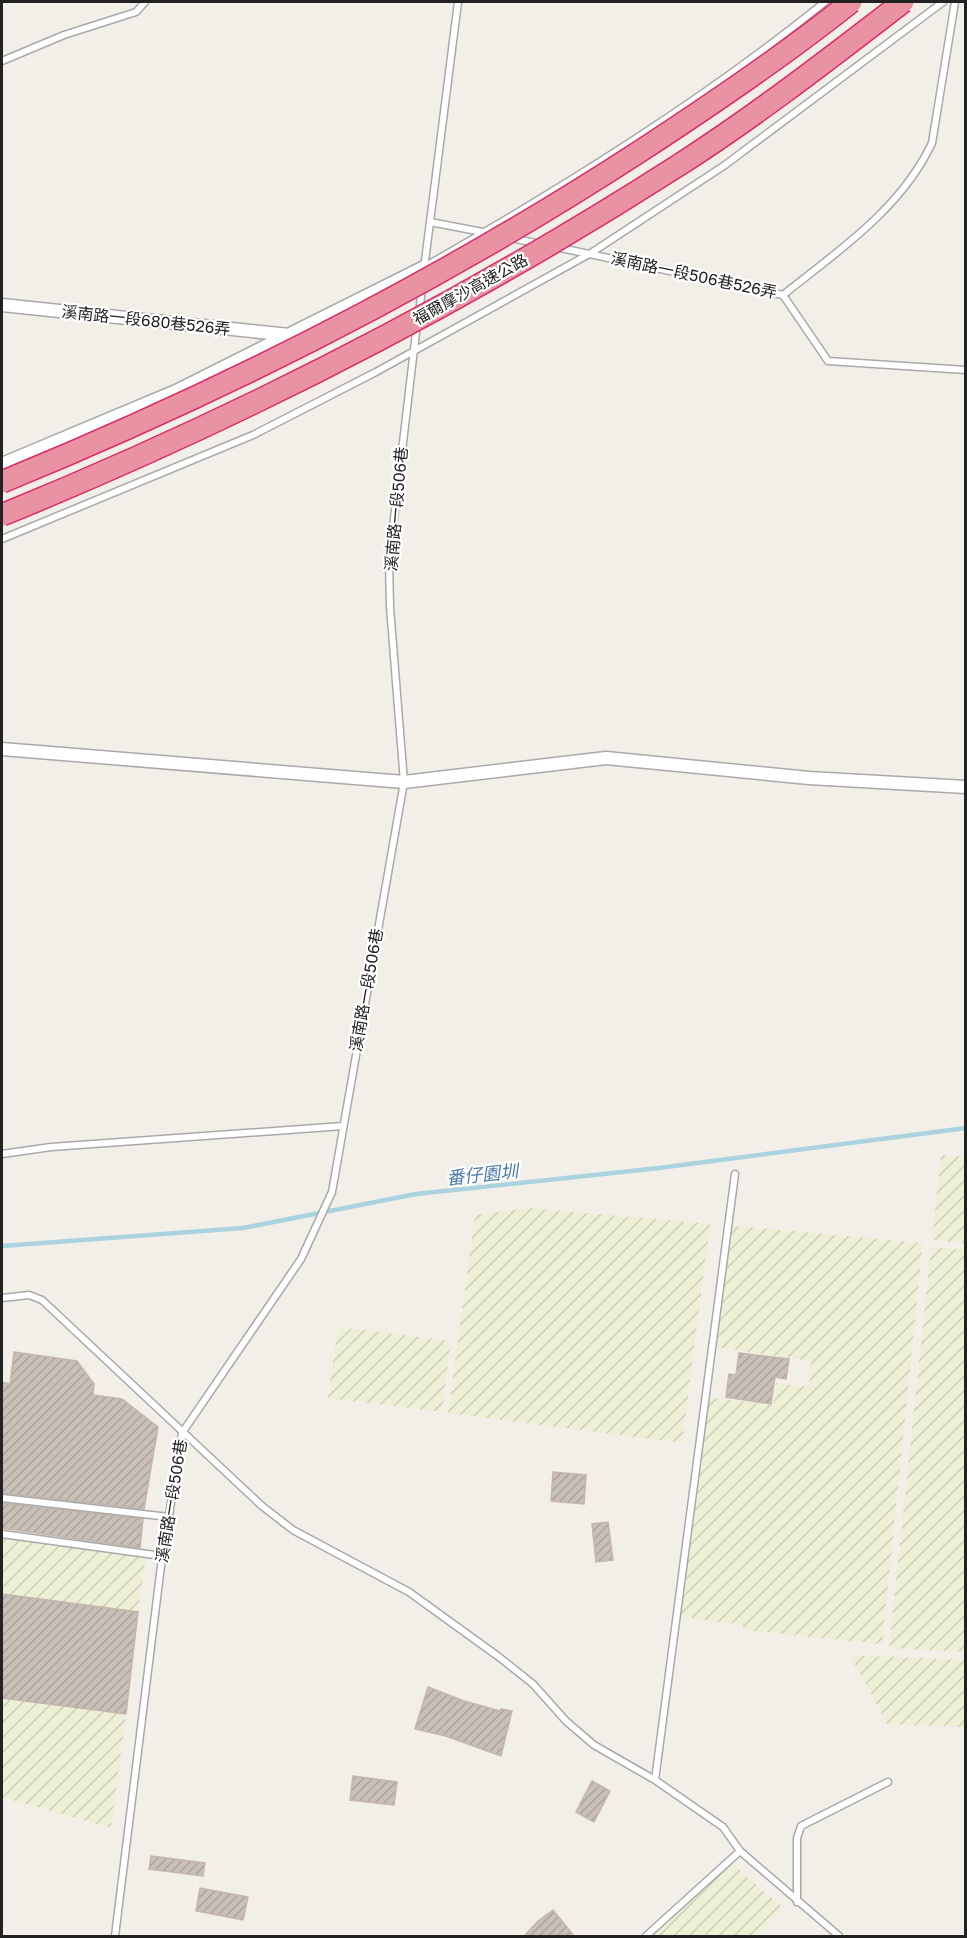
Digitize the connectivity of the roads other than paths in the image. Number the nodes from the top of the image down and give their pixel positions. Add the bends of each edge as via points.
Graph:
1 (145, 2) edge
2 (458, 2) edge
3 (825, 2) edge
4 (851, 2) edge
5 (903, 2) edge
6 (943, 2) edge
7 (956, 2) edge
8 (2, 61) edge
9 (430, 222) junction
10 (485, 233) junction
11 (591, 253) junction
12 (424, 267) junction
13 (783, 295) junction
14 (2, 305) edge
15 (290, 335) junction
16 (414, 349) junction
17 (966, 370) edge
18 (2, 464) edge
19 (2, 482) edge
20 (2, 515) edge
21 (2, 539) edge
22 (2, 749) edge
23 (404, 782) junction
24 (966, 787) edge
25 (343, 1126) junction
26 (2, 1154) edge
27 (735, 1174) dead end
28 (2, 1298) edge
29 (182, 1433) junction
30 (2, 1498) edge
31 (169, 1517) junction
32 (2, 1534) edge
33 (162, 1556) junction
34 (655, 1780) junction
35 (888, 1782) dead end
36 (740, 1851) junction
37 (797, 1902) junction
38 (115, 1936) edge
39 (646, 1936) edge
40 (839, 1936) edge

1 - 8 lane via 136,12 64,35
2 - 9 lane, 溪南路一段506巷
3 - 10 lane via 592,167
4 - 19 highway, 福爾摩沙高速公路, bridge via 686,122 478,250 239,376
5 - 20 highway, 福爾摩沙高速公路, bridge via 681,164 437,309 268,398
6 - 11 lane via 725,165
7 - 13 lane, 溪南路一段506巷526弄 via 932,143 924,159 871,225
9 - 10 lane, 溪南路一段506巷526弄
9 - 12 lane, 溪南路一段506巷
10 - 11 lane, 溪南路一段506巷526弄
10 - 12 lane
11 - 13 lane, 溪南路一段506巷526弄
11 - 16 lane
12 - 15 street
12 - 16 lane, 溪南路一段506巷
13 - 17 lane via 828,361
14 - 15 street, 溪南路一段680巷526弄
15 - 18 street via 176,391
16 - 21 lane via 253,435
16 - 23 lane, 溪南路一段506巷 via 389,561
22 - 23 street
23 - 24 street via 606,758 808,778
23 - 25 lane, 溪南路一段506巷
25 - 26 lane
25 - 29 lane, 溪南路一段506巷 via 332,1192 301,1259
27 - 34 lane
28 - 29 lane via 29,1295 42,1300
29 - 31 lane, 溪南路一段506巷
29 - 34 lane via 293,1530 409,1592 533,1684 594,1745
30 - 31 lane
31 - 33 lane, 溪南路一段506巷
32 - 33 lane
33 - 38 lane, 溪南路一段506巷
34 - 36 lane via 723,1827
35 - 37 lane via 801,1826 797,1838
36 - 37 lane
36 - 39 lane
37 - 40 lane

